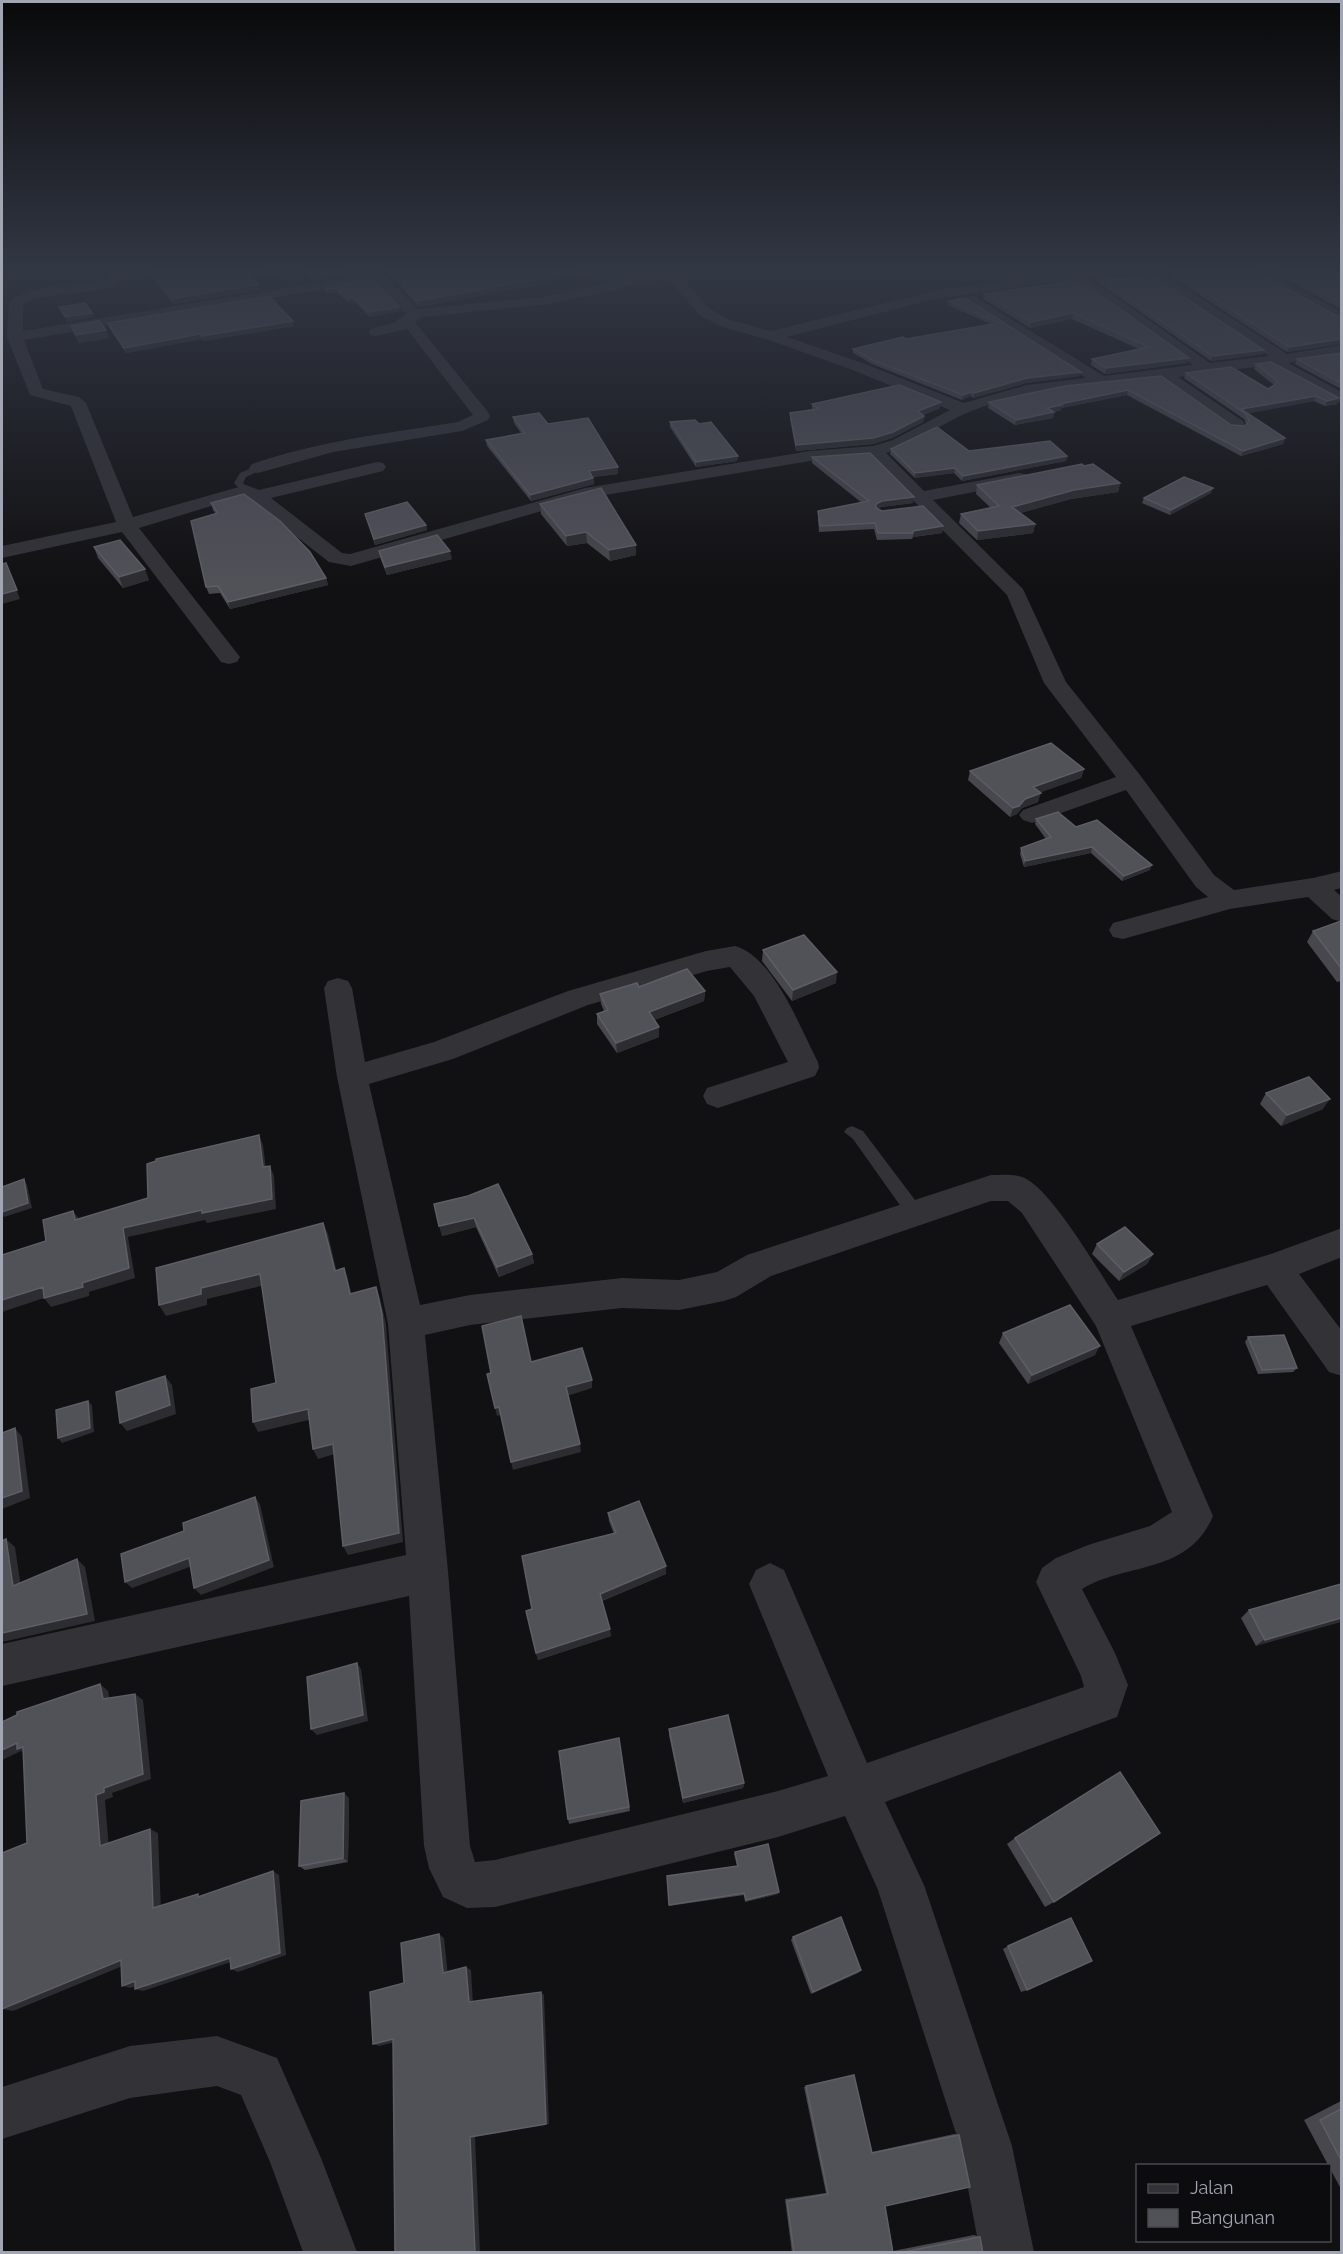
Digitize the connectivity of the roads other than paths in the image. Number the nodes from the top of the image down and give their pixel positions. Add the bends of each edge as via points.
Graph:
1 (30, 375) edge
2 (451, 375) edge
3 (875, 375) edge
4 (1092, 375) edge
5 (1151, 375) edge
6 (1166, 375) edge
7 (1300, 375) edge
8 (1100, 380) junction
9 (1340, 405) edge
10 (963, 408) junction
11 (1237, 425) edge
12 (874, 451) junction
13 (377, 467) dead end
14 (258, 468) joint
15 (1034, 475) edge
16 (252, 493) junction
17 (923, 504) junction
18 (127, 525) junction
19 (2, 552) edge
20 (229, 657) dead end
21 (1131, 780) junction
22 (1032, 815) dead end
23 (1341, 879) edge
24 (1314, 887) junction
25 (1229, 900) junction
26 (1341, 913) edge
27 (1123, 930) dead end
28 (338, 988) dead end
29 (352, 1077) junction
30 (718, 1096) dead end
31 (852, 1132) dead end
32 (915, 1213) junction
33 (1341, 1242) edge
34 (1275, 1268) junction
35 (1110, 1318) junction
36 (406, 1324) junction
37 (1341, 1360) edge
38 (428, 1570) junction
39 (770, 1584) dead end
40 (2, 1665) edge
41 (856, 1790) junction
42 (2, 2113) edge
43 (330, 2253) edge
44 (1007, 2253) edge

1 - 18 street via 36,392 42,396 78,403
2 - 14 street via 482,416 476,421 324,449
3 - 10 street
4 - 8 street
5 - 8 street
6 - 11 street
7 - 9 street
8 - 10 street via 1027,390
10 - 12 street via 900,444
12 - 16 street via 810,456 585,493 351,560 336,558
12 - 17 street
13 - 16 street
14 - 16 lane via 243,475 238,483
15 - 17 street
16 - 18 street
17 - 21 street via 1016,593 1055,683
18 - 19 street
18 - 20 street
21 - 22 street
21 - 25 street via 1205,881
23 - 24 street
24 - 25 street
24 - 26 street
25 - 27 street
28 - 29 street
29 - 30 street via 442,1051 578,998 735,956 756,976 804,1068
29 - 36 street
31 - 32 lane via 865,1143
32 - 35 street via 991,1188 1015,1188 1034,1203
32 - 36 street via 759,1265 724,1286 680,1295 622,1293 470,1310
33 - 34 street
34 - 35 street
34 - 37 street
35 - 41 street via 1193,1516 1189,1526 1165,1541 1078,1570 1056,1582 1100,1668 1106,1685 1102,1702
36 - 38 street
38 - 40 street
38 - 41 street via 447,1846 455,1876 464,1883 478,1886 521,1877 778,1814
39 - 41 street
41 - 44 street via 900,1885 986,2146
42 - 43 street via 130,2072 217,2061 259,2076

